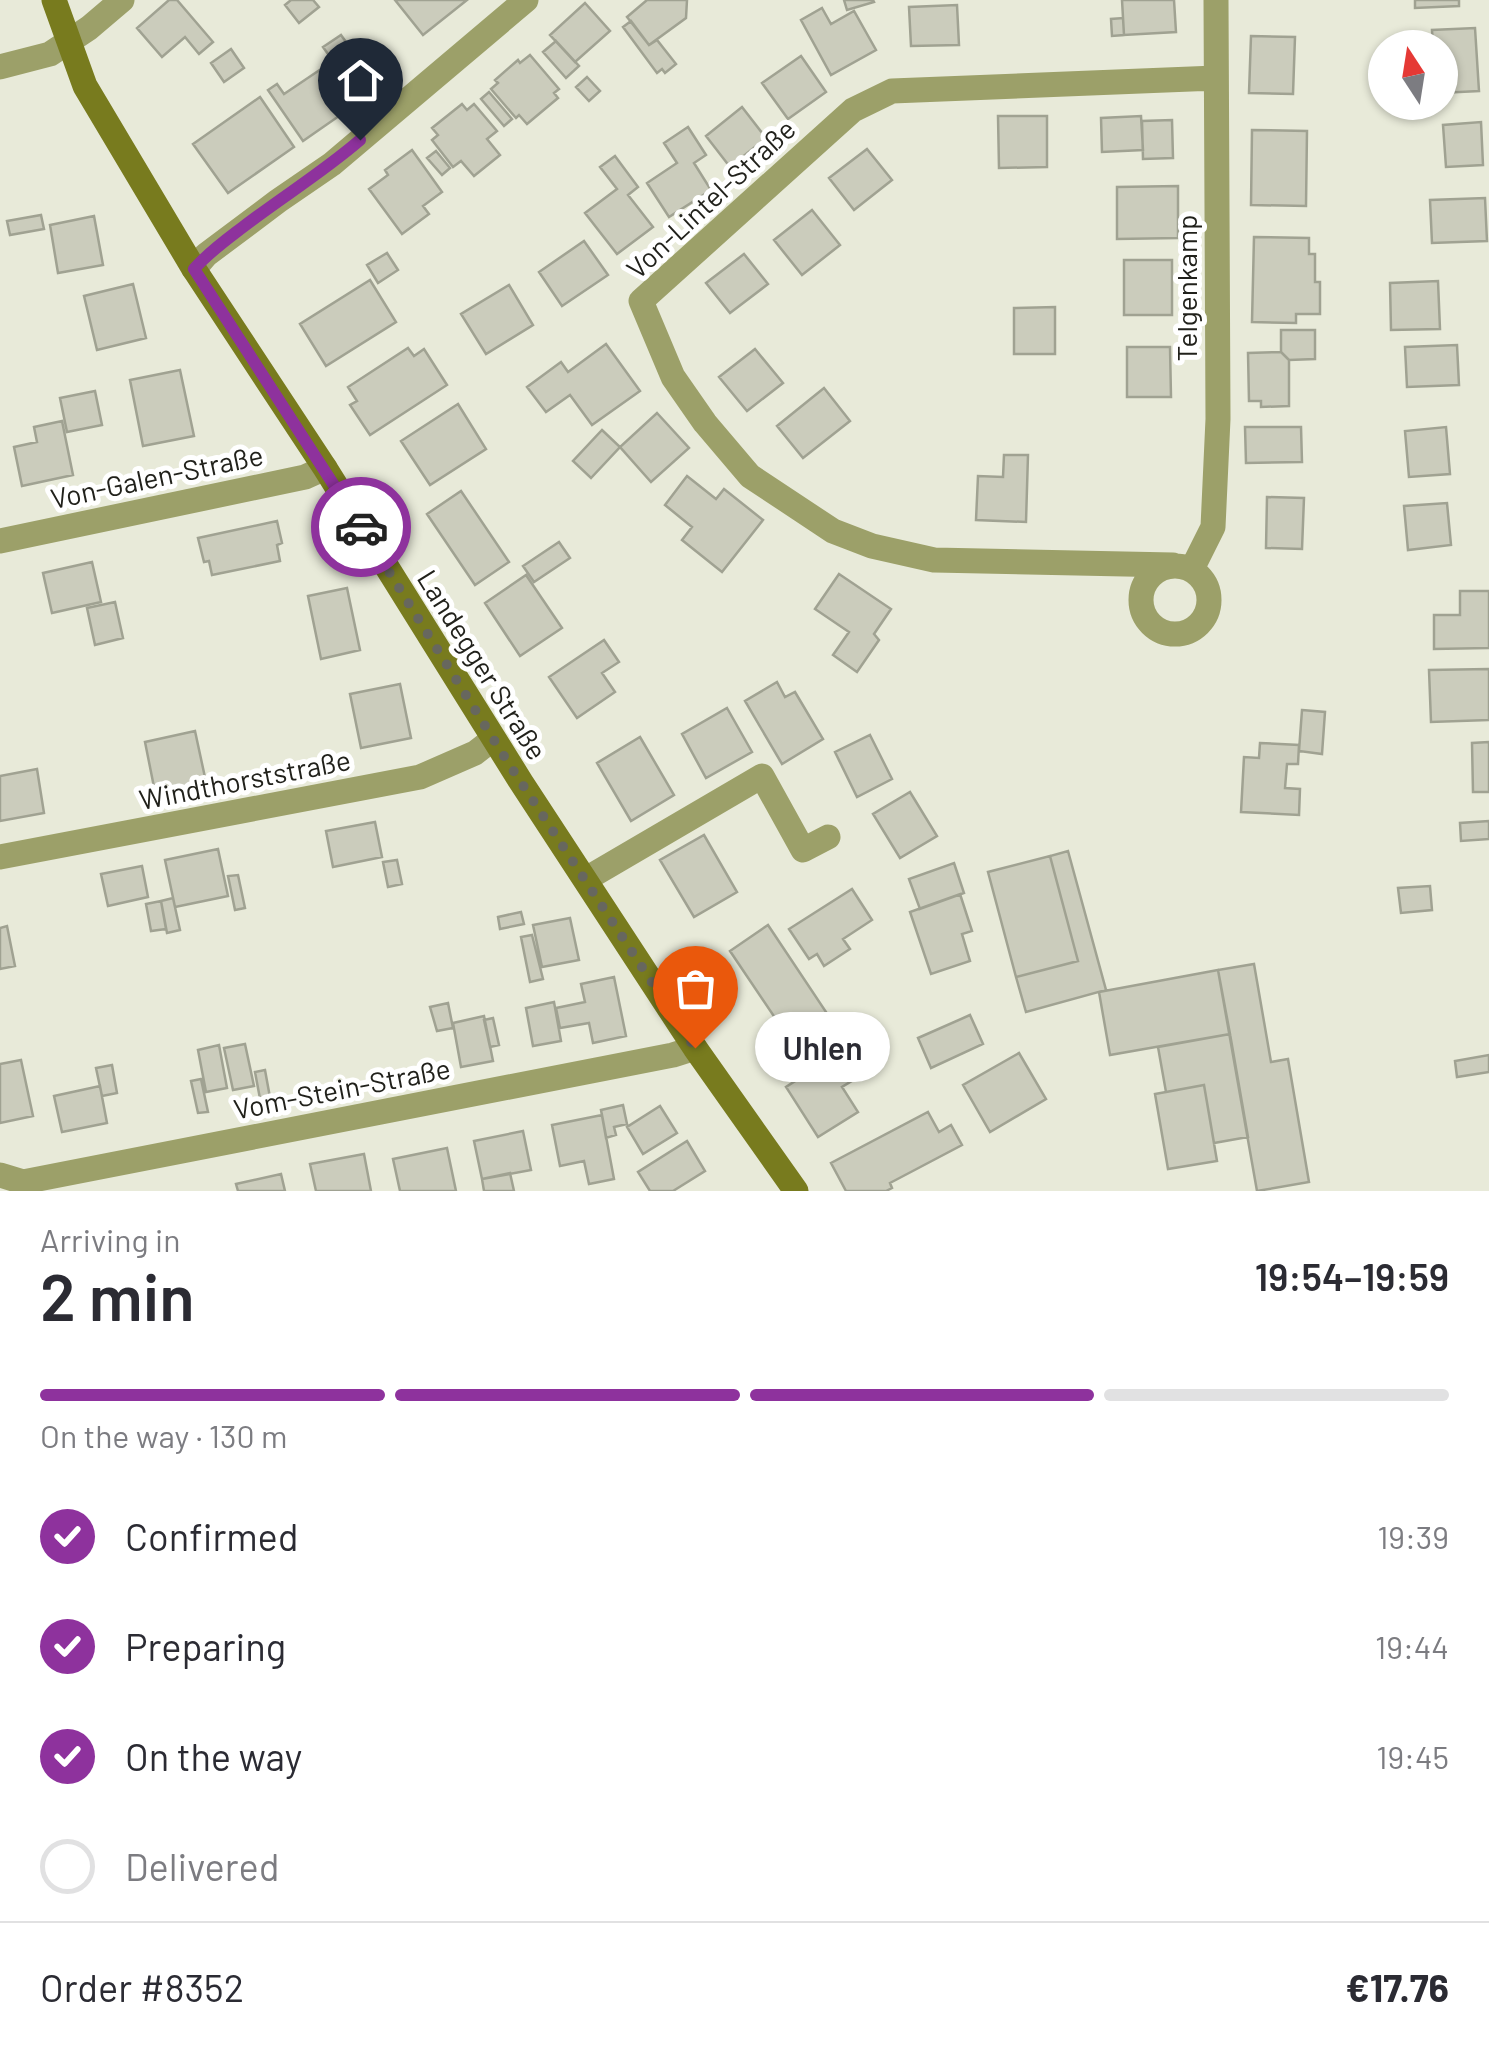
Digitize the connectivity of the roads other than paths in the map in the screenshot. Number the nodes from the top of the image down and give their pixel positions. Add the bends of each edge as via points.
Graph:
1 (54, 0) edge
2 (122, 0) edge
3 (526, 0) edge
4 (1216, 0) edge
5 (68, 43) junction
6 (0, 67) edge
7 (1216, 78) junction
8 (194, 269) junction
9 (324, 468) junction
10 (0, 542) edge
11 (1182, 567) joint
12 (493, 739) junction
13 (828, 837) dead end
14 (0, 857) edge
15 (586, 879) junction
16 (695, 1048) junction
17 (0, 1175) edge
18 (796, 1191) edge

1 - 5 main road, Landegger Straße
2 - 5 street
3 - 8 street via 332,164
4 - 7 street, Telgenkamp
5 - 6 street
5 - 8 main road, Landegger Straße via 85,86
7 - 11 street, Telgenkamp via 1213,527
7 - 11 street, Von-Lintel-Straße via 892,92 853,110 641,301 672,377 705,423 750,476 833,531 934,560
8 - 9 main road, Landegger Straße
9 - 10 street, Von-Galen-Straße
9 - 12 main road, Landegger Straße
12 - 14 street, Windthorststraße via 420,777
12 - 15 main road, Landegger Straße
13 - 15 street via 803,850 762,776
15 - 16 main road, Landegger Straße
16 - 17 street, Vom-Stein-Straße via 23,1182
16 - 18 main road, Landegger Straße

